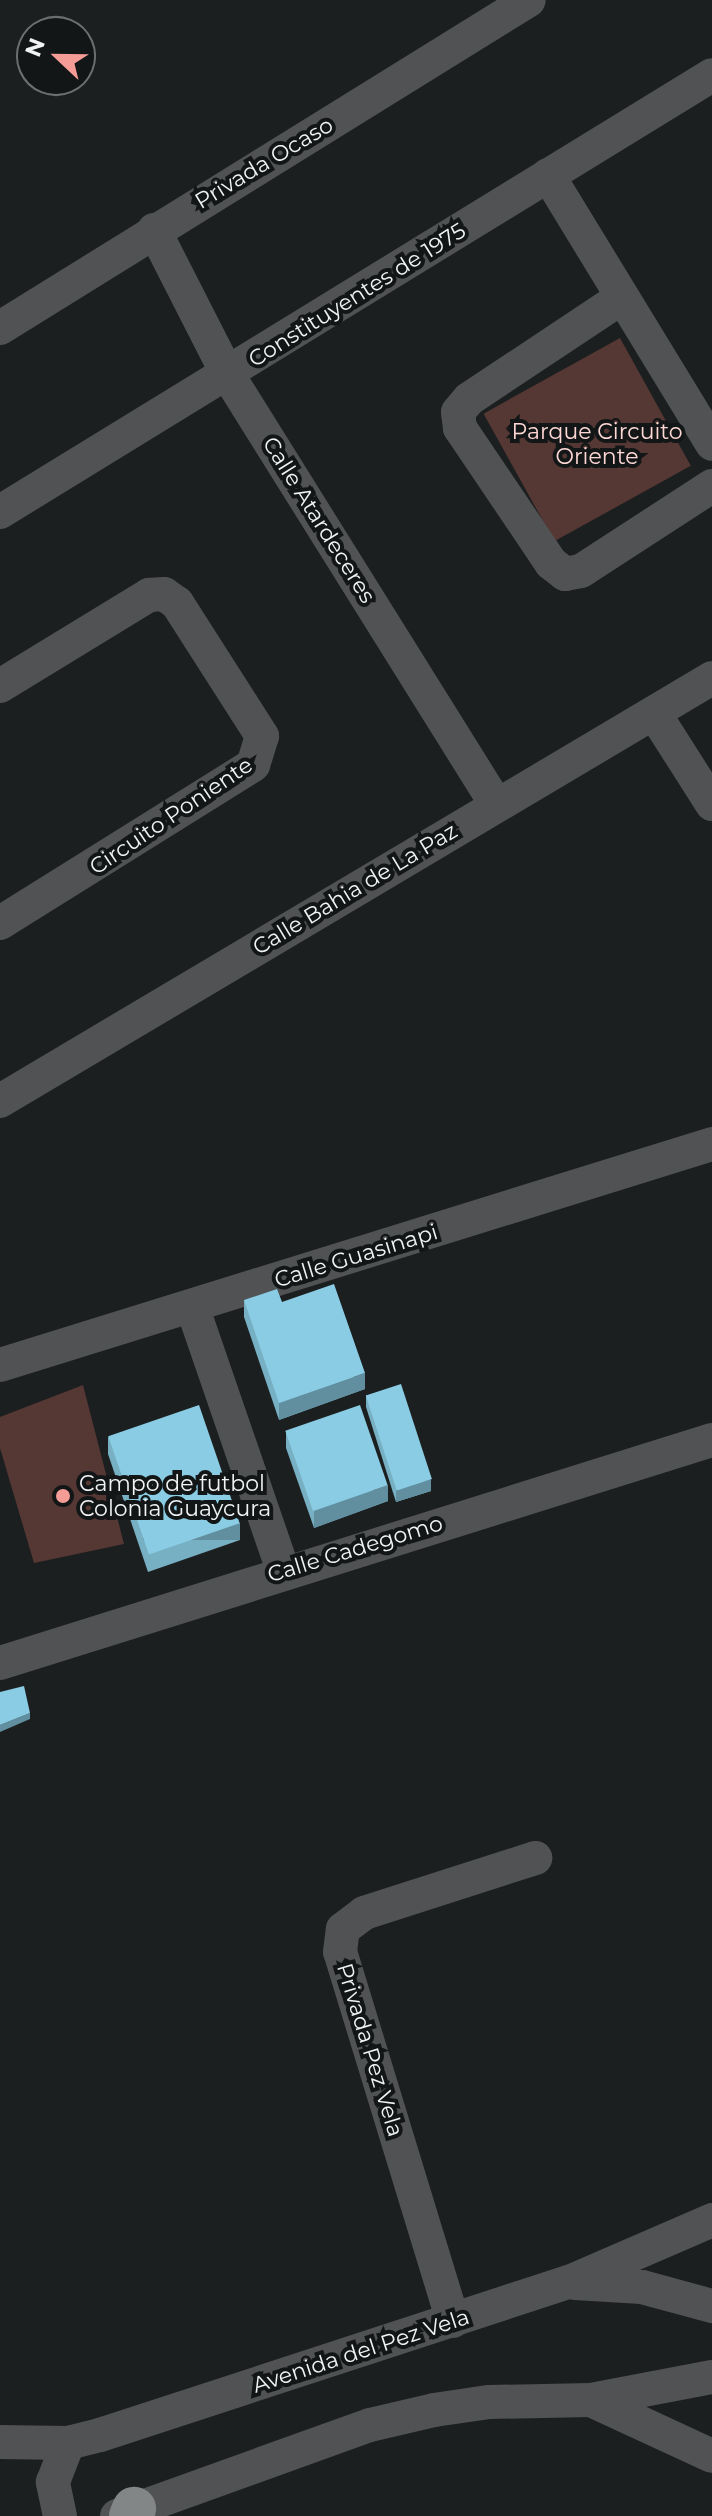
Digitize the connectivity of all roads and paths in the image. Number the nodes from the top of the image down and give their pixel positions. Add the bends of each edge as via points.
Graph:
1 (529, 0) edge
2 (712, 75) edge
3 (548, 175) junction
4 (154, 230) junction
5 (621, 298) junction
6 (0, 328) edge
7 (228, 375) junction
8 (712, 444) edge
9 (712, 486) edge
10 (0, 512) edge
11 (712, 678) edge
12 (0, 686) edge
13 (654, 713) junction
14 (496, 804) junction
15 (712, 804) edge
16 (0, 923) edge
17 (0, 1101) edge
18 (712, 1144) edge
19 (192, 1306) junction
20 (0, 1365) edge
21 (712, 1440) edge
22 (283, 1571) junction
23 (0, 1663) edge
24 (535, 1858) dead end
25 (712, 2220) edge
26 (569, 2282) junction
27 (712, 2306) edge
28 (453, 2321) junction
29 (712, 2377) edge
30 (591, 2400) junction
31 (0, 2442) edge
32 (68, 2443) junction
33 (712, 2456) edge
34 (127, 2514) edge
35 (60, 2516) edge

1 - 4 street, Privada Ocaso
2 - 3 street, Constituyentes de 1975
3 - 5 street
3 - 7 street, Constituyentes de 1975
4 - 6 street, Privada Ocaso
4 - 7 street, Calle Atardeceres
5 - 8 street
5 - 9 street via 469,399 458,412 460,428 551,563 565,574 581,571
7 - 10 street, Constituyentes de 1975
7 - 14 street, Calle Atardeceres
11 - 13 street, Calle Bahia de La Paz
12 - 16 street, Circuito Poniente via 149,595 164,594 177,603 262,736 253,765
13 - 14 street, Calle Bahia de La Paz
13 - 15 street
14 - 17 street, Calle Bahia de La Paz
18 - 19 street, Calle Guasinapi
19 - 20 street, Calle Guasinapi
19 - 22 street
21 - 22 street, Calle Cadegomo
22 - 23 street, Calle Cadegomo
24 - 28 street, Privada Pez Vela via 364,1913 343,1929 340,1952
25 - 26 street, Avenida del Pez Vela
26 - 27 street via 642,2287
26 - 28 street, Avenida del Pez Vela
28 - 32 street, Avenida del Pez Vela
29 - 30 street
30 - 33 street
30 - 34 street via 489,2402 396,2419
31 - 32 street, Avenida del Pez Vela
32 - 35 street via 53,2482

